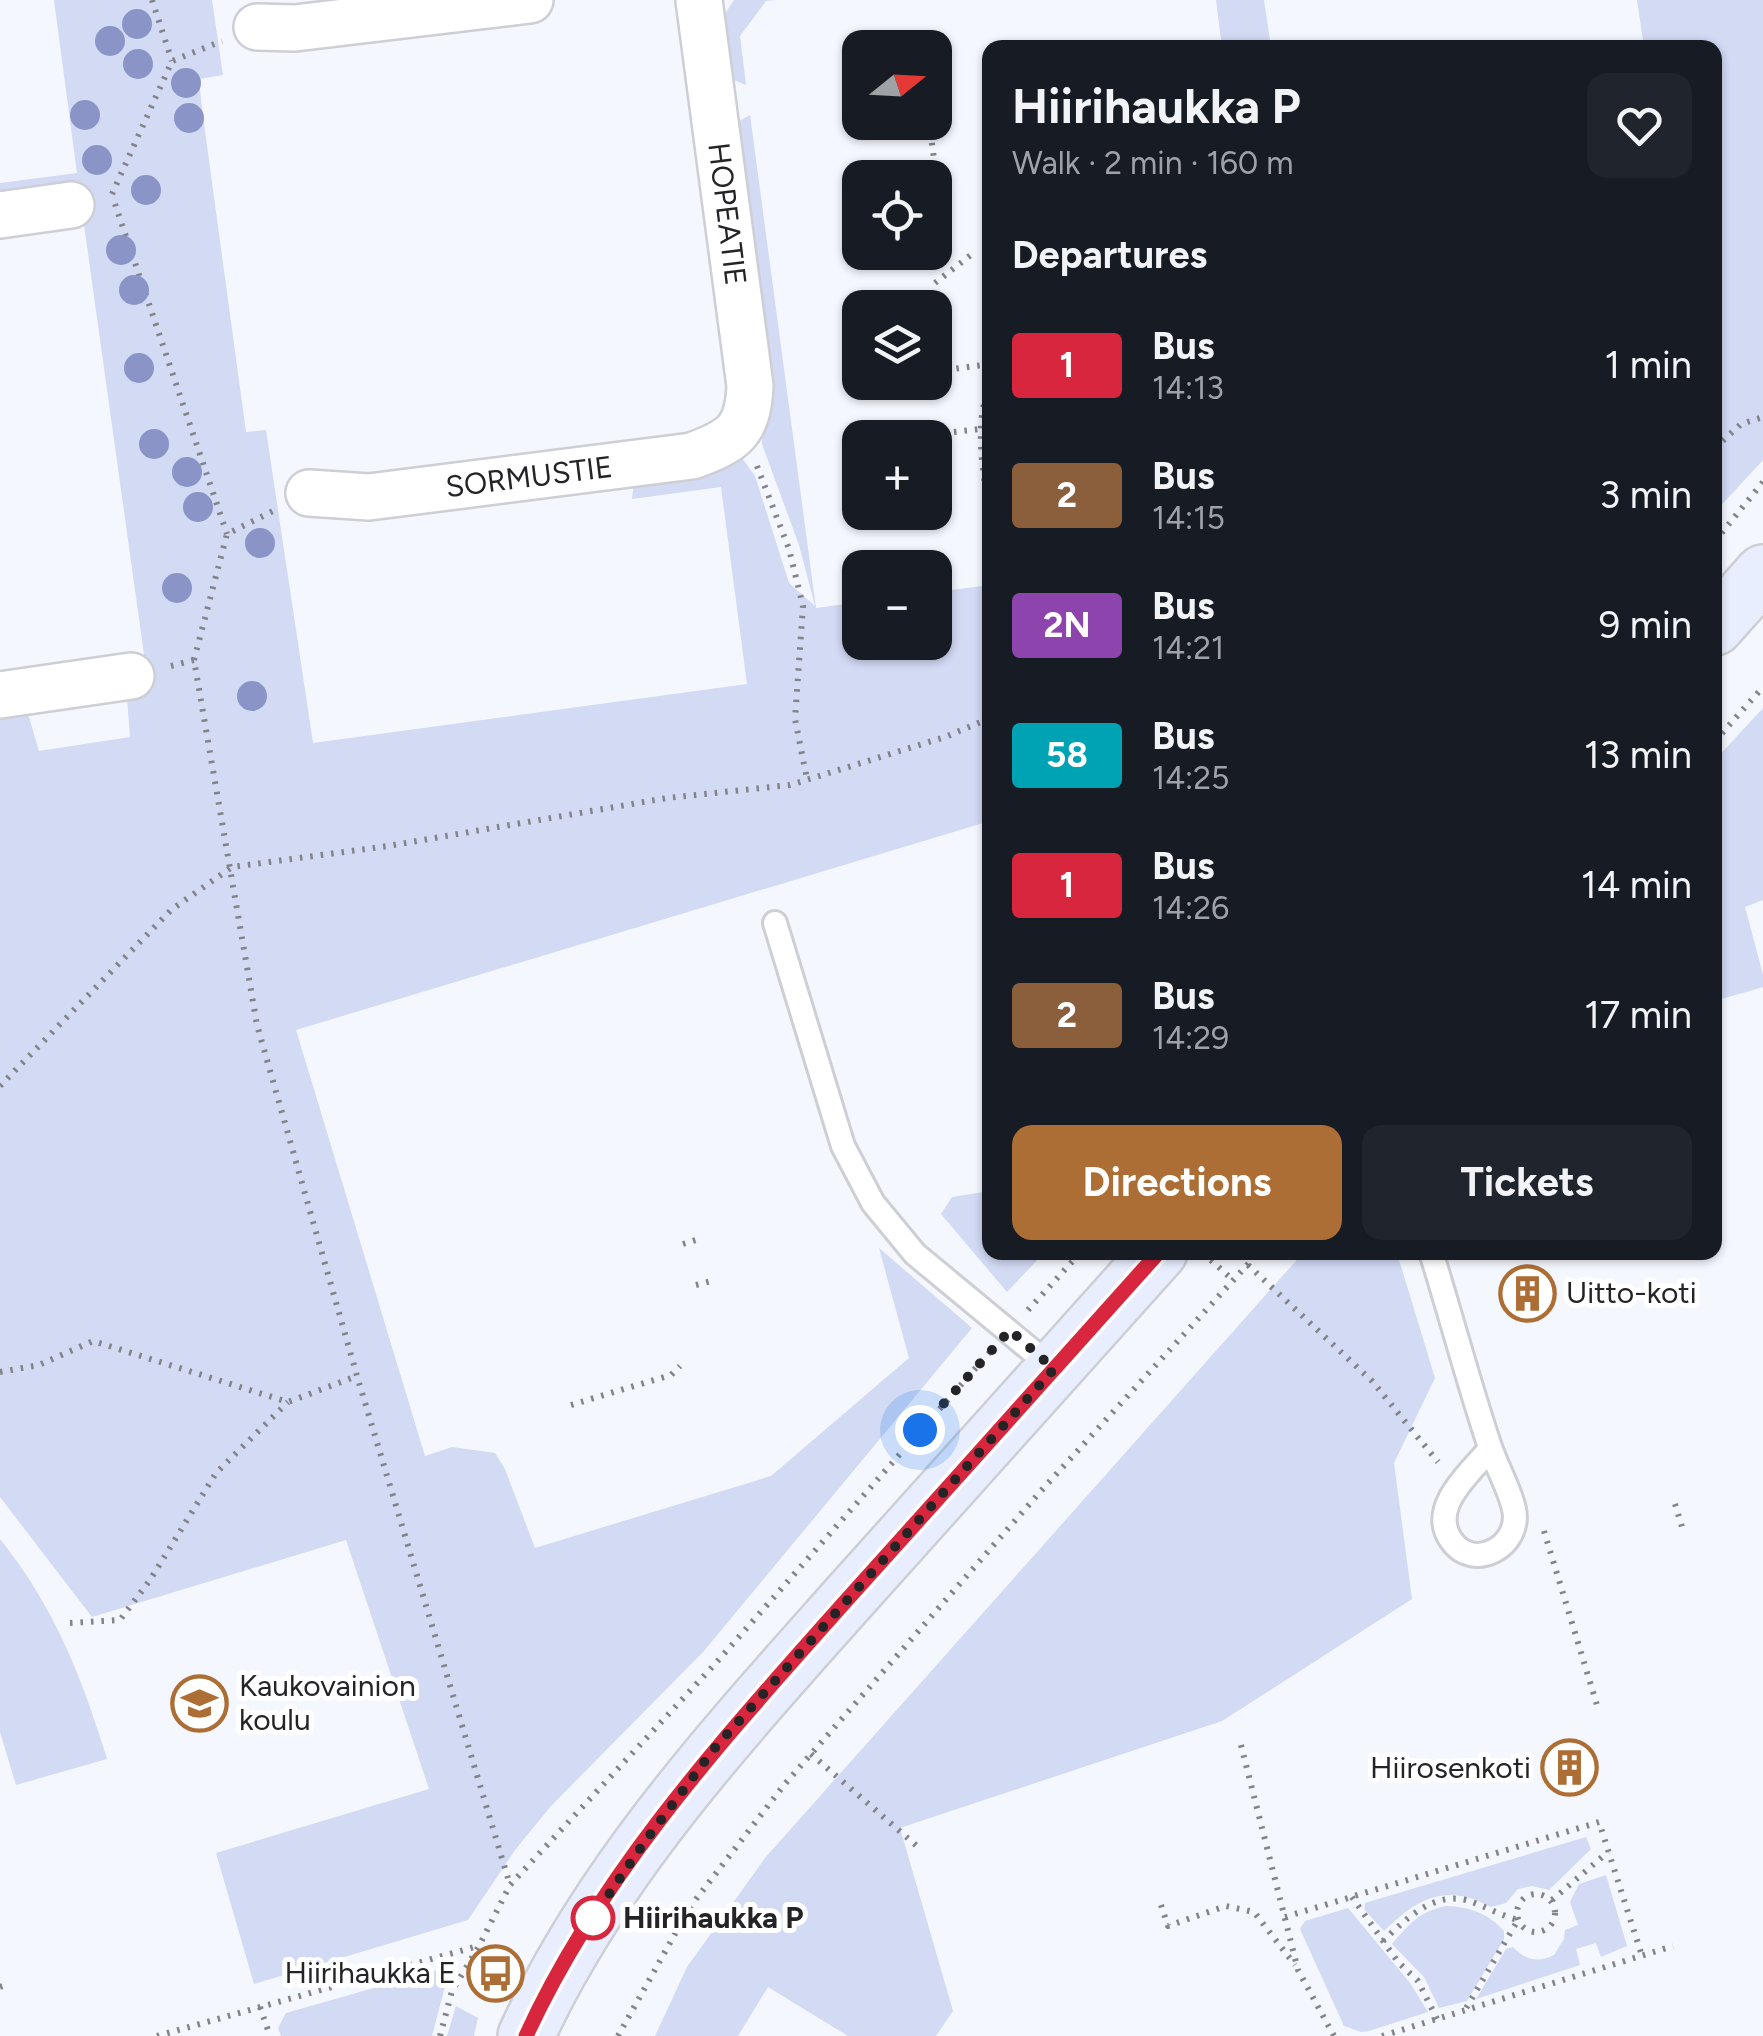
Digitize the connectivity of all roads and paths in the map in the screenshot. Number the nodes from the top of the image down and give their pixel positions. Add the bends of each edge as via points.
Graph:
1 (152, 0) edge
2 (530, 0) edge
3 (699, 0) edge
4 (257, 27) joint
5 (172, 61) junction
6 (92, 199) junction
7 (0, 215) edge
8 (972, 254) dead end
9 (935, 283) dead end
10 (982, 365) edge
11 (952, 369) edge
12 (982, 416) edge
13 (1763, 417) edge
14 (742, 428) junction
15 (980, 429) junction
16 (954, 432) dead end
17 (1722, 442) edge
18 (982, 447) edge
19 (1763, 482) edge
20 (309, 494) joint
21 (1722, 533) edge
22 (228, 534) junction
23 (1763, 573) edge
24 (1722, 619) edge
25 (194, 660) junction
26 (131, 676) joint
27 (1763, 687) edge
28 (0, 695) edge
29 (982, 721) edge
30 (1722, 733) edge
31 (807, 780) junction
32 (232, 867) junction
33 (775, 924) dead end
34 (0, 1086) edge
35 (699, 1239) dead end
36 (684, 1244) dead end
37 (1074, 1260) edge
38 (1152, 1260) edge
39 (1211, 1260) edge
40 (1252, 1260) edge
41 (1433, 1260) edge
42 (1248, 1265) junction
43 (712, 1281) dead end
44 (1234, 1282) junction
45 (696, 1286) dead end
46 (1010, 1330) junction
47 (680, 1366) dead end
48 (1054, 1369) junction
49 (0, 1372) edge
50 (357, 1376) junction
51 (288, 1402) junction
52 (571, 1405) dead end
53 (1490, 1449) dead end
54 (1441, 1466) dead end
55 (1674, 1504) dead end
56 (1683, 1530) dead end
57 (70, 1623) dead end
58 (1240, 1744) dead end
59 (811, 1754) junction
60 (918, 1847) dead end
61 (1608, 1852) junction
62 (510, 1885) junction
63 (1352, 1897) junction
64 (1551, 1900) junction
65 (1161, 1905) dead end
66 (1286, 1917) junction
67 (1518, 1920) junction
68 (1383, 1940) junction
69 (479, 1946) junction
70 (1672, 1946) dead end
71 (1642, 1956) junction
72 (1298, 1970) junction
73 (10, 1984) dead end
74 (0, 1987) edge
75 (260, 2007) junction
76 (1465, 2010) junction
77 (1438, 2019) junction
78 (157, 2036) edge
79 (270, 2036) edge
80 (440, 2036) edge
81 (526, 2036) edge
82 (618, 2036) edge
83 (1334, 2036) edge
84 (1382, 2036) edge

1 - 5 path
2 - 4 street
3 - 14 street, HOPEATIE via 750,386
4 - 5 path
5 - 6 path
6 - 7 street
6 - 22 path
8 - 9 path
10 - 11 path
12 - 15 path
13 - 17 path
14 - 20 street, SORMUSTIE via 692,456 370,498
14 - 31 path via 789,549 803,606 795,719
15 - 16 path
15 - 18 path
19 - 21 path
20 - 22 path
22 - 25 path
23 - 24 street
25 - 26 path
25 - 32 path
26 - 28 street
27 - 30 path
29 - 31 path
31 - 32 path
32 - 34 path via 171,910
32 - 50 path via 257,1025
33 - 46 lane via 843,1146 873,1203 915,1254
35 - 36 path
37 - 46 path
38 - 48 street
39 - 44 path
40 - 42 path
41 - 53 lane
42 - 44 path
42 - 54 path via 1372,1381
43 - 45 path
44 - 59 path
46 - 48 lane
46 - 62 path
47 - 52 path via 671,1375
48 - 81 street via 714,1749 586,1928
49 - 51 path via 39,1365 93,1341
50 - 51 path
50 - 62 path
51 - 57 path via 216,1473 120,1620
55 - 56 path
58 - 66 path
59 - 60 path
59 - 82 path via 690,1907
61 - 63 path via 1599,1822
61 - 64 path
61 - 71 path
62 - 69 path
63 - 66 path
63 - 68 path
64 - 67 path via 1542,1894 1522,1899
64 - 67 path via 1556,1910 1547,1929 1530,1932
65 - 72 path via 1168,1926 1226,1906 1254,1912
66 - 72 path
67 - 68 path via 1465,1900 1443,1900 1408,1917
67 - 76 path
68 - 77 path
69 - 75 path
69 - 80 path via 452,1991
70 - 71 path
71 - 76 path
72 - 83 path
73 - 74 path
75 - 78 path
75 - 79 path
76 - 77 path
77 - 84 path

